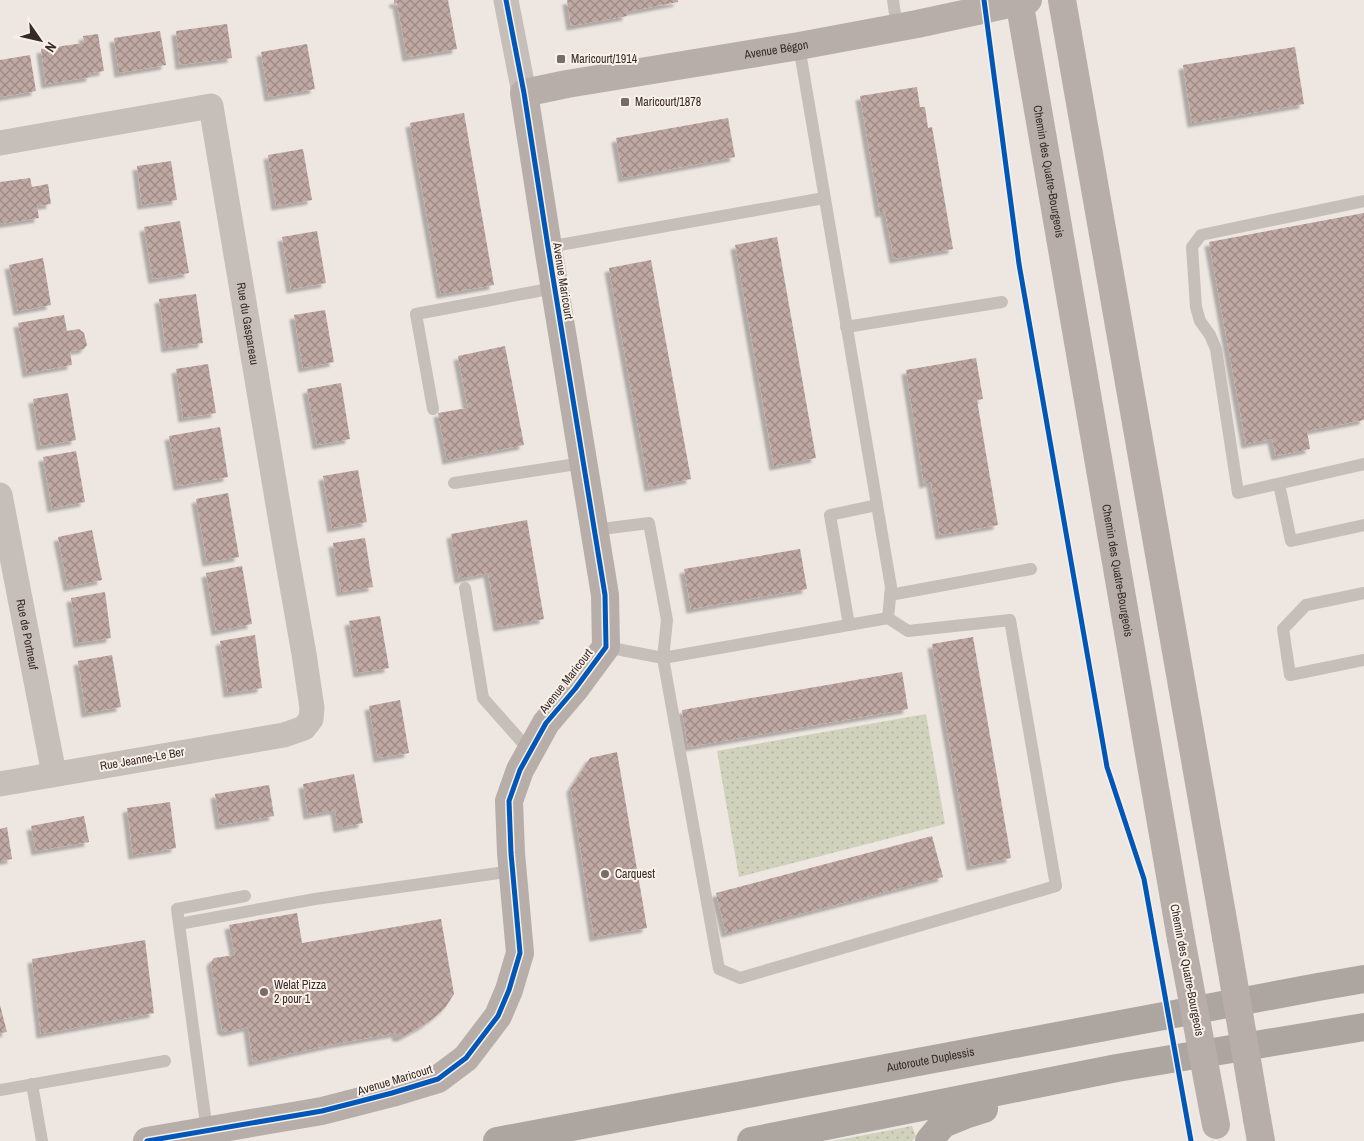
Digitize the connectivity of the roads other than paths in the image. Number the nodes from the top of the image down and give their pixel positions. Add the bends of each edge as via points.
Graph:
1 (506, 0) edge
2 (893, 0) edge
3 (1022, 0) edge
4 (1062, 0) edge
5 (896, 28) junction
6 (799, 46) junction
7 (524, 93) junction
8 (0, 143) edge
9 (824, 198) junction
10 (1364, 201) edge
11 (548, 246) junction
12 (554, 288) junction
13 (1002, 302) dead end
14 (846, 327) junction
15 (432, 409) dead end
16 (583, 463) junction
17 (1364, 464) edge
18 (454, 484) dead end
19 (1279, 484) junction
20 (0, 495) edge
21 (877, 505) junction
22 (1364, 525) edge
23 (594, 530) junction
24 (1031, 569) dead end
25 (465, 588) dead end
26 (1364, 593) edge
27 (890, 595) junction
28 (888, 618) junction
29 (849, 625) junction
30 (606, 647) junction
31 (662, 658) junction
32 (1364, 660) edge
33 (284, 735) joint
34 (530, 752) junction
35 (54, 774) junction
36 (0, 784) edge
37 (513, 871) junction
38 (245, 896) dead end
39 (179, 924) junction
40 (1364, 973) edge
41 (1364, 979) edge
42 (1318, 987) junction
43 (1364, 1027) edge
44 (165, 1061) dead end
45 (1117, 1068) junction
46 (32, 1084) junction
47 (0, 1090) edge
48 (1259, 1130) edge
49 (207, 1131) junction
50 (1218, 1133) edge
51 (42, 1141) edge
52 (147, 1141) edge
53 (497, 1141) edge
54 (751, 1141) edge
55 (929, 1141) edge

1 - 7 street, Avenue Maricourt
2 - 5 lane
3 - 5 main road, Avenue Bégon
3 - 50 main road, Chemin des Quatre-Bourgeois, bridge via 1181,939
4 - 48 main road, bridge
5 - 6 main road, Avenue Bégon
6 - 7 main road, Avenue Bégon
6 - 9 lane
7 - 11 main road, Avenue Maricourt
8 - 33 street, Rue du Gaspareau via 211,106 312,708 311,719 304,728
9 - 11 lane
9 - 14 lane
10 - 19 lane via 1201,235 1192,247 1196,307 1216,349 1238,493
11 - 12 main road, Avenue Maricourt
12 - 15 lane via 416,314
12 - 16 main road, Avenue Maricourt
13 - 14 lane
14 - 21 lane
16 - 18 lane
16 - 23 main road, Avenue Maricourt
17 - 19 lane
19 - 22 lane via 1291,541
20 - 35 street, Rue de Portneuf
21 - 27 lane
21 - 29 lane via 830,515
23 - 30 main road, Avenue Maricourt via 605,595
23 - 31 lane via 649,523 667,620
24 - 27 lane
25 - 34 lane via 484,698
26 - 32 lane via 1306,605 1283,630 1290,675
27 - 28 lane
28 - 29 lane
28 - 31 lane via 908,631 1010,620 1056,886 740,978 719,969
29 - 31 lane
30 - 31 lane
30 - 34 main road, Avenue Maricourt via 546,723
33 - 35 street, Rue Jeanne-Le Ber
34 - 37 main road, Avenue Maricourt via 509,801
35 - 36 street, Rue Jeanne-Le Ber
37 - 39 lane via 315,899
37 - 49 main road, Avenue Maricourt via 520,954 498,1016 466,1058 438,1079 392,1093 322,1111
38 - 39 lane via 177,909
39 - 49 lane
40 - 42 highway
41 - 42 highway, Autoroute Duplessis
42 - 53 highway, Autoroute Duplessis
43 - 45 highway
44 - 46 lane
45 - 54 highway
45 - 55 highway via 1049,1092 965,1115 943,1124
46 - 47 lane
46 - 51 lane
49 - 52 main road, Avenue Maricourt

